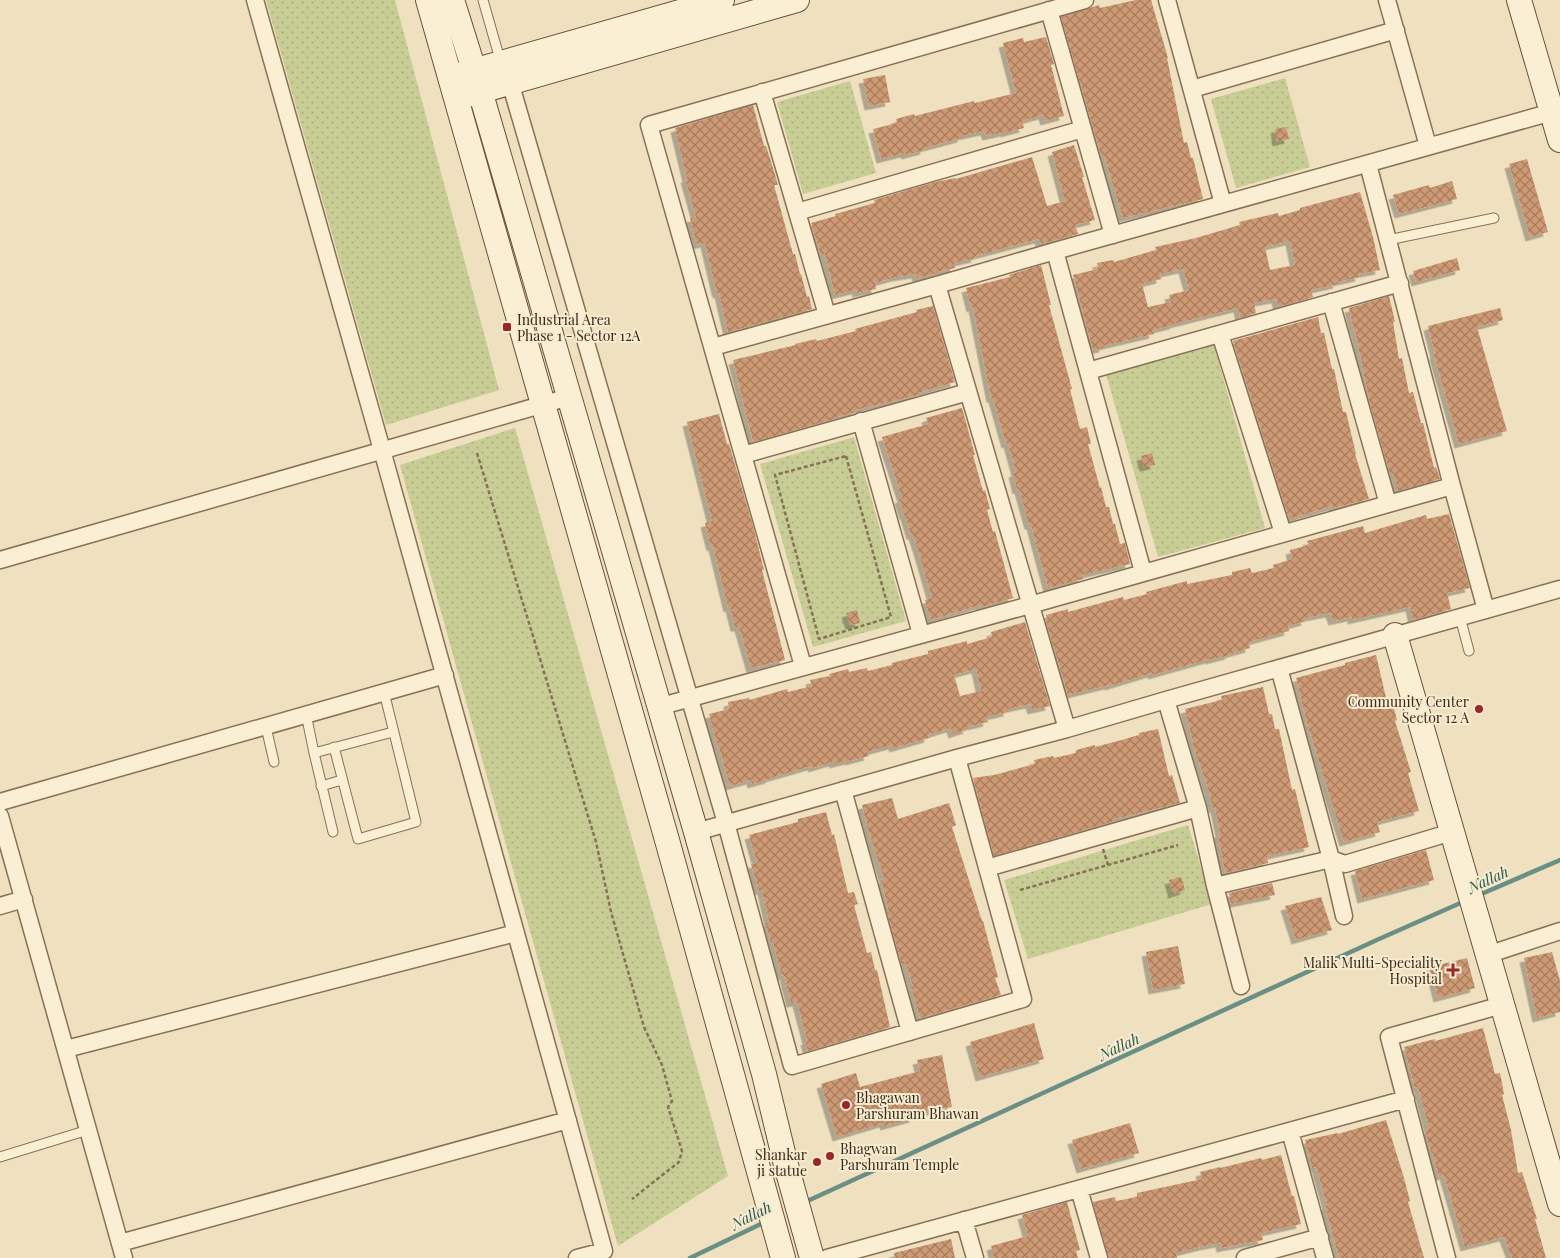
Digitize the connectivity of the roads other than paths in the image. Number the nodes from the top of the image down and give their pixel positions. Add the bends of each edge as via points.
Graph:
1 (255, 0) edge
2 (428, 0) edge
3 (452, 0) edge
4 (483, 0) edge
5 (722, 0) edge
6 (797, 0) edge
7 (1085, 0) edge
8 (1167, 0) edge
9 (1387, 0) edge
10 (1519, 0) edge
11 (1049, 10) junction
12 (1396, 30) junction
13 (506, 73) junction
14 (477, 80) junction
15 (453, 88) junction
16 (1192, 89) junction
17 (762, 92) junction
18 (1552, 112) junction
19 (1083, 129) junction
20 (1560, 140) edge
21 (1428, 146) junction
22 (1368, 164) junction
23 (1223, 204) junction
24 (797, 212) junction
25 (1494, 218) dead end
26 (1113, 235) junction
27 (1388, 240) junction
28 (1055, 251) junction
29 (1400, 283) junction
30 (937, 286) junction
31 (1331, 302) junction
32 (827, 315) junction
33 (1220, 334) junction
34 (713, 347) junction
35 (1088, 371) junction
36 (968, 392) junction
37 (569, 396) junction
38 (542, 404) junction
39 (861, 421) junction
40 (382, 450) junction
41 (743, 455) junction
42 (1452, 486) junction
43 (1388, 504) junction
44 (1283, 533) junction
45 (0, 560) edge
46 (1143, 572) junction
47 (1560, 589) edge
48 (1030, 605) junction
49 (1486, 610) junction
50 (1460, 617) junction
51 (920, 634) junction
52 (1395, 635) junction
53 (1469, 651) dead end
54 (803, 666) junction
55 (1279, 668) junction
56 (444, 675) junction
57 (384, 692) junction
58 (689, 698) junction
59 (1166, 700) junction
60 (658, 706) junction
61 (306, 714) junction
62 (266, 727) junction
63 (1068, 729) junction
64 (393, 732) junction
65 (334, 748) junction
66 (314, 753) junction
67 (957, 758) junction
68 (274, 762) dead end
69 (342, 780) junction
70 (321, 786) junction
71 (843, 790) junction
72 (0, 802) edge
73 (1198, 808) junction
74 (0, 816) edge
75 (726, 823) junction
76 (333, 832) dead end
77 (696, 832) junction
78 (1452, 832) junction
79 (667, 840) junction
80 (1332, 859) junction
81 (987, 868) junction
82 (1216, 886) junction
83 (24, 899) junction
84 (0, 906) edge
85 (1344, 916) dead end
86 (1560, 931) edge
87 (516, 933) junction
88 (1487, 955) junction
89 (1241, 986) dead end
90 (1502, 1005) junction
91 (910, 1032) junction
92 (66, 1049) junction
93 (1406, 1099) junction
94 (568, 1120) junction
95 (88, 1130) junction
96 (1290, 1131) junction
97 (0, 1157) edge
98 (1080, 1189) junction
99 (1560, 1204) edge
100 (964, 1220) junction
101 (1320, 1237) junction
102 (122, 1250) edge
103 (816, 1254) edge
104 (782, 1255) edge
105 (847, 1255) edge
106 (577, 1258) edge
107 (975, 1258) edge
108 (1099, 1258) edge
109 (1245, 1258) edge
110 (1326, 1258) edge
111 (1447, 1258) edge

1 - 40 street
2 - 15 street
3 - 14 street
4 - 13 lane
5 - 13 street
6 - 13 street
7 - 11 street
8 - 16 street
9 - 12 street
10 - 18 street
11 - 17 street
11 - 19 street
12 - 16 street
12 - 21 street
13 - 14 street
13 - 58 street
14 - 15 street
14 - 37 street
15 - 38 street
16 - 23 street
17 - 24 street
17 - 34 street via 649,125
18 - 20 street
18 - 21 street
19 - 24 street
19 - 26 street
21 - 22 street
22 - 23 street
22 - 27 street
23 - 26 street
24 - 32 street
25 - 27 lane
26 - 28 street
27 - 29 street
28 - 30 street
28 - 35 street
29 - 31 street
29 - 42 street
30 - 32 street
30 - 36 street
31 - 33 street
31 - 43 street
32 - 34 street
33 - 35 street
33 - 44 street
34 - 41 street
35 - 46 street
36 - 39 street
36 - 48 street
37 - 38 street
37 - 60 street
38 - 40 street
38 - 79 street
39 - 41 street
39 - 51 street
40 - 45 street
40 - 56 street
41 - 54 street
42 - 43 street
42 - 49 street
43 - 44 street
44 - 46 street
46 - 48 street
47 - 49 street
48 - 51 street
48 - 63 street
49 - 50 street
50 - 52 street
50 - 53 lane
51 - 54 street
52 - 55 street
52 - 78 street
54 - 58 street
55 - 59 street
55 - 80 street
56 - 57 street
56 - 87 street
57 - 61 street
57 - 64 lane
58 - 60 street
58 - 75 street
59 - 63 street
59 - 73 street
60 - 77 street
61 - 62 street
61 - 66 lane
62 - 68 lane
62 - 72 street
63 - 67 street
64 - 65 lane
64 - 69 lane via 416,822 358,839
65 - 66 lane
65 - 69 lane
66 - 70 lane
67 - 71 street
67 - 81 street
69 - 70 lane
70 - 76 lane
71 - 75 street
71 - 91 street
73 - 81 street
73 - 82 street
74 - 83 street
75 - 77 street
75 - 91 street via 792,1066
77 - 79 street
77 - 103 street via 764,1074 786,1165
78 - 80 street via 1345,864
78 - 88 street
79 - 104 street
80 - 82 street
80 - 85 street
81 - 91 street via 1023,999
82 - 89 street
83 - 84 street
83 - 92 street
86 - 88 street
87 - 92 street
87 - 94 street
88 - 90 street
90 - 93 street via 1389,1037
90 - 99 street
92 - 95 street
93 - 96 street
93 - 111 street
94 - 102 street
94 - 106 street via 604,1251
95 - 97 lane
95 - 102 street
96 - 98 street
96 - 101 street
98 - 100 street
98 - 108 street
100 - 105 street
100 - 107 street
101 - 109 street
101 - 110 street
103 - 105 street

